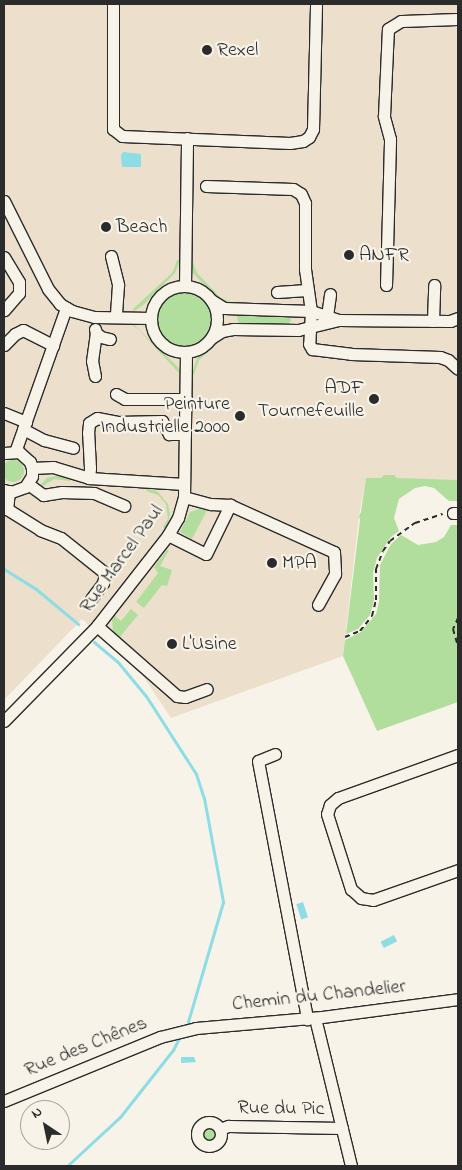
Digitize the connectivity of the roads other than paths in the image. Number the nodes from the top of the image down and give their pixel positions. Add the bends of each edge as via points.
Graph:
1 (113, 4) edge
2 (316, 4) edge
3 (458, 19) edge
4 (186, 138) junction
5 (206, 186) dead end
6 (4, 201) edge
7 (111, 256) dead end
8 (4, 257) edge
9 (386, 285) dead end
10 (434, 285) dead end
11 (185, 286) junction
12 (307, 290) junction
13 (277, 292) dead end
14 (330, 294) dead end
15 (211, 300) junction
16 (66, 308) junction
17 (4, 310) edge
18 (311, 311) junction
19 (94, 317) junction
20 (116, 317) junction
21 (151, 318) junction
22 (333, 318) junction
23 (433, 322) junction
24 (456, 322) edge
25 (310, 328) junction
26 (96, 334) junction
27 (211, 338) junction
28 (110, 340) dead end
29 (53, 345) junction
30 (4, 346) edge
31 (186, 352) junction
32 (458, 369) edge
33 (95, 376) dead end
34 (116, 394) dead end
35 (186, 398) junction
36 (4, 413) edge
37 (24, 426) junction
38 (185, 434) junction
39 (73, 448) dead end
40 (7, 452) edge
41 (32, 468) junction
42 (88, 478) junction
43 (28, 484) junction
44 (184, 484) junction
45 (6, 491) edge
46 (184, 497) junction
47 (230, 505) junction
48 (124, 506) dead end
49 (6, 510) edge
50 (168, 535) junction
51 (103, 583) junction
52 (121, 596) junction
53 (91, 599) dead end
54 (318, 606) dead end
55 (97, 626) junction
56 (207, 688) dead end
57 (4, 721) edge
58 (275, 754) dead end
59 (458, 755) edge
60 (458, 870) edge
61 (458, 999) edge
62 (311, 1019) junction
63 (183, 1031) joint
64 (4, 1101) edge
65 (342, 1128) junction
66 (220, 1129) dead end
67 (351, 1166) edge

1 - 4 street via 113,129 122,136
2 - 4 street via 314,116 309,137 303,142 290,143
3 - 9 street via 401,21 388,29 384,116 390,139
4 - 11 street
5 - 12 street via 293,188 301,194 305,202
6 - 16 street via 48,289
7 - 20 street via 118,285
8 - 17 street via 19,282 19,293
10 - 23 street
11 - 15 street via 195,288
11 - 21 street via 166,292 153,308
12 - 13 street
12 - 18 street
14 - 22 street
15 - 18 street via 224,308
15 - 27 street via 217,319
16 - 19 street
16 - 29 street
18 - 22 street
18 - 25 street
19 - 20 street
19 - 26 street
20 - 21 street
21 - 31 street via 157,338 175,351
22 - 23 street
22 - 25 street
23 - 24 street
25 - 27 street via 233,329
25 - 32 street via 309,344 314,350 440,357
26 - 28 street
26 - 33 street via 92,361
27 - 31 street via 195,350
29 - 30 street via 24,330
29 - 37 street
31 - 35 street, Rue Marcel Paul
34 - 35 street via 125,399
35 - 38 street, Rue Marcel Paul
36 - 37 street
37 - 39 street via 44,440
37 - 40 street
38 - 42 street via 169,434 162,421 118,422 97,418 89,423
38 - 44 street, Rue Marcel Paul
40 - 41 street via 25,456
41 - 42 street via 53,467
41 - 43 street
42 - 44 street
43 - 45 street via 18,491
43 - 48 street via 43,494 94,493
44 - 46 street, Rue Marcel Paul
45 - 49 street
46 - 47 street
46 - 50 street, Rue Marcel Paul via 178,518
47 - 50 street via 206,554
47 - 54 street via 334,552 335,574
49 - 51 street via 61,538 105,573
50 - 52 street, Rue Marcel Paul
51 - 52 street
51 - 53 street
52 - 55 street, Rue Marcel Paul
55 - 56 street via 170,692 185,696
55 - 57 street, Rue Marcel Paul
58 - 62 street, Rue du Pic via 258,761
59 - 60 street via 338,798 330,805 327,814 352,889 361,898 373,900
61 - 62 street, Chemin du Chandelier
62 - 63 street, Chemin du Chandelier via 215,1025
62 - 65 street, Rue du Pic
63 - 64 street, Rue des Chênes via 160,1037
65 - 66 street, Rue du Pic via 228,1126
65 - 67 street, Rue du Pic

